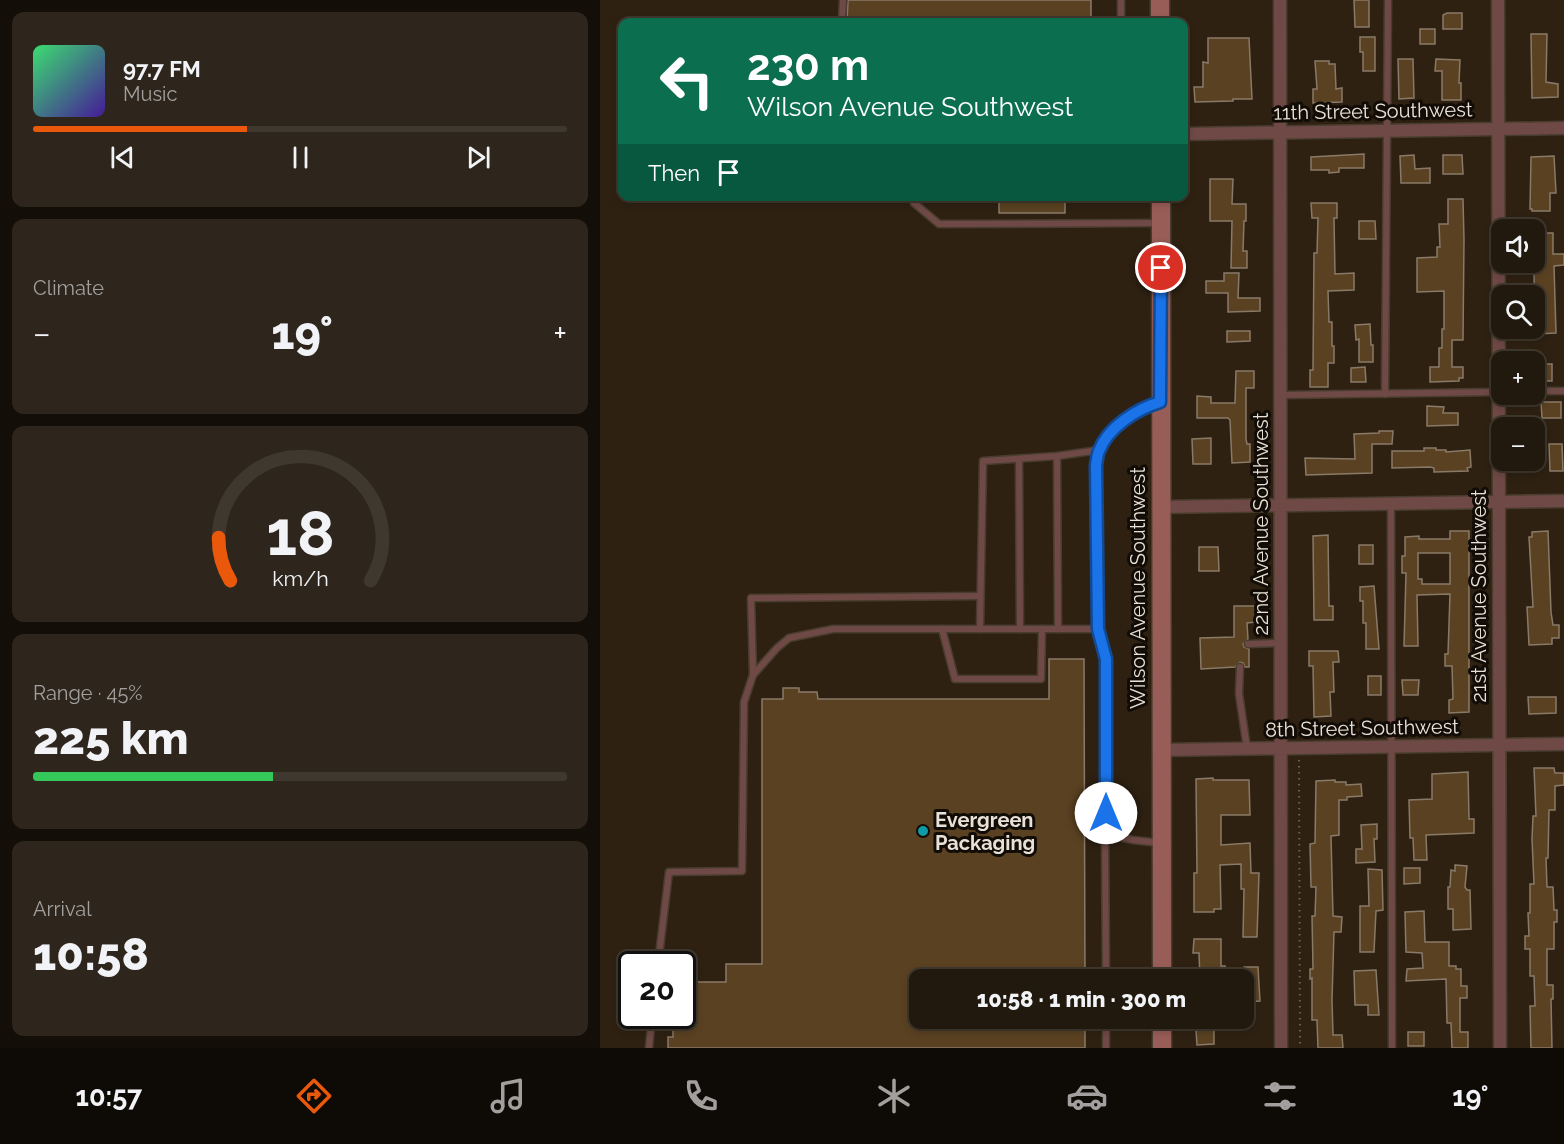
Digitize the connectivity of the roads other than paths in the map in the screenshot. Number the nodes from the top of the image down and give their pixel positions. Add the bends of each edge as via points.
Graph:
1 (843, 0) edge
2 (1120, 0) edge
3 (1160, 0) edge
4 (1280, 0) edge
5 (1388, 0) edge
6 (1498, 0) edge
7 (843, 18) edge
8 (1121, 18) edge
9 (1160, 18) edge
10 (1564, 128) edge
11 (1498, 129) junction
12 (1387, 130) junction
13 (1280, 132) junction
14 (1188, 134) edge
15 (913, 201) edge
16 (1161, 201) edge
17 (1161, 223) junction
18 (1500, 351) edge
19 (1564, 391) edge
20 (1491, 392) edge
21 (1545, 392) edge
22 (1386, 394) junction
23 (1280, 395) junction
24 (1160, 402) junction
25 (1500, 405) edge
26 (1099, 450) junction
27 (1057, 456) junction
28 (1019, 460) junction
29 (1564, 501) edge
30 (1498, 502) junction
31 (1391, 503) junction
32 (1280, 505) junction
33 (1161, 507) junction
34 (980, 596) junction
35 (942, 629) junction
36 (980, 629) junction
37 (1020, 629) junction
38 (1042, 629) junction
39 (1058, 629) junction
40 (1098, 629) junction
41 (1280, 643) junction
42 (1248, 644) dead end
43 (1240, 667) dead end
44 (753, 675) junction
45 (1564, 744) edge
46 (1499, 745) junction
47 (1391, 747) junction
48 (1280, 748) junction
49 (1247, 749) junction
50 (1161, 750) junction
51 (1106, 834) junction
52 (1161, 843) junction
53 (660, 951) edge
54 (1106, 969) edge
55 (1162, 969) edge
56 (651, 1029) edge
57 (1106, 1029) edge
58 (1162, 1029) edge
59 (650, 1048) edge
60 (1106, 1048) edge
61 (1162, 1048) edge
62 (1281, 1048) edge
63 (1392, 1048) edge
64 (1500, 1048) edge

1 - 7 lane
2 - 8 lane
3 - 9 main road
4 - 13 street, 22nd Avenue Southwest
5 - 12 lane
6 - 11 street, 21st Avenue Southwest
10 - 11 street, 11th Street Southwest
11 - 12 street, 11th Street Southwest
11 - 18 street, 21st Avenue Southwest
12 - 13 street, 11th Street Southwest
12 - 22 lane
13 - 14 street, 11th Street Southwest
13 - 23 street, 22nd Avenue Southwest
15 - 17 lane via 939,224
16 - 17 main road, Wilson Avenue Southwest
17 - 24 main road, Wilson Avenue Southwest
19 - 21 lane
20 - 22 lane
22 - 23 lane
23 - 32 street, 22nd Avenue Southwest
24 - 26 lane via 1145,406 1113,429
24 - 33 main road, Wilson Avenue Southwest
25 - 30 street, 21st Avenue Southwest
26 - 27 lane
26 - 40 lane
27 - 28 lane
27 - 39 lane
28 - 34 lane via 983,461
28 - 37 lane
29 - 30 street
30 - 31 street
30 - 46 street, 21st Avenue Southwest
31 - 32 street
31 - 47 lane
32 - 33 street
32 - 41 street, 22nd Avenue Southwest
33 - 50 main road, Wilson Avenue Southwest
34 - 36 lane
34 - 44 lane via 751,598
35 - 36 lane
35 - 38 lane via 955,679 1041,679
35 - 44 lane via 833,629 804,634 789,638
36 - 37 lane
37 - 38 lane
38 - 39 lane
39 - 40 lane
40 - 51 lane via 1106,659
41 - 42 lane
41 - 48 street, 22nd Avenue Southwest
43 - 49 lane via 1239,694
44 - 53 lane via 744,702 742,871 669,872
45 - 46 street, 8th Street Southwest
46 - 47 street, 8th Street Southwest
46 - 64 street, 21st Avenue Southwest
47 - 48 street, 8th Street Southwest
47 - 63 lane
48 - 49 street, 8th Street Southwest
48 - 62 street, 22nd Avenue Southwest
49 - 50 street, 8th Street Southwest
50 - 52 main road, Wilson Avenue Southwest
51 - 52 lane
51 - 54 lane
52 - 55 main road, Wilson Avenue Southwest
56 - 59 lane
57 - 60 lane
58 - 61 main road

